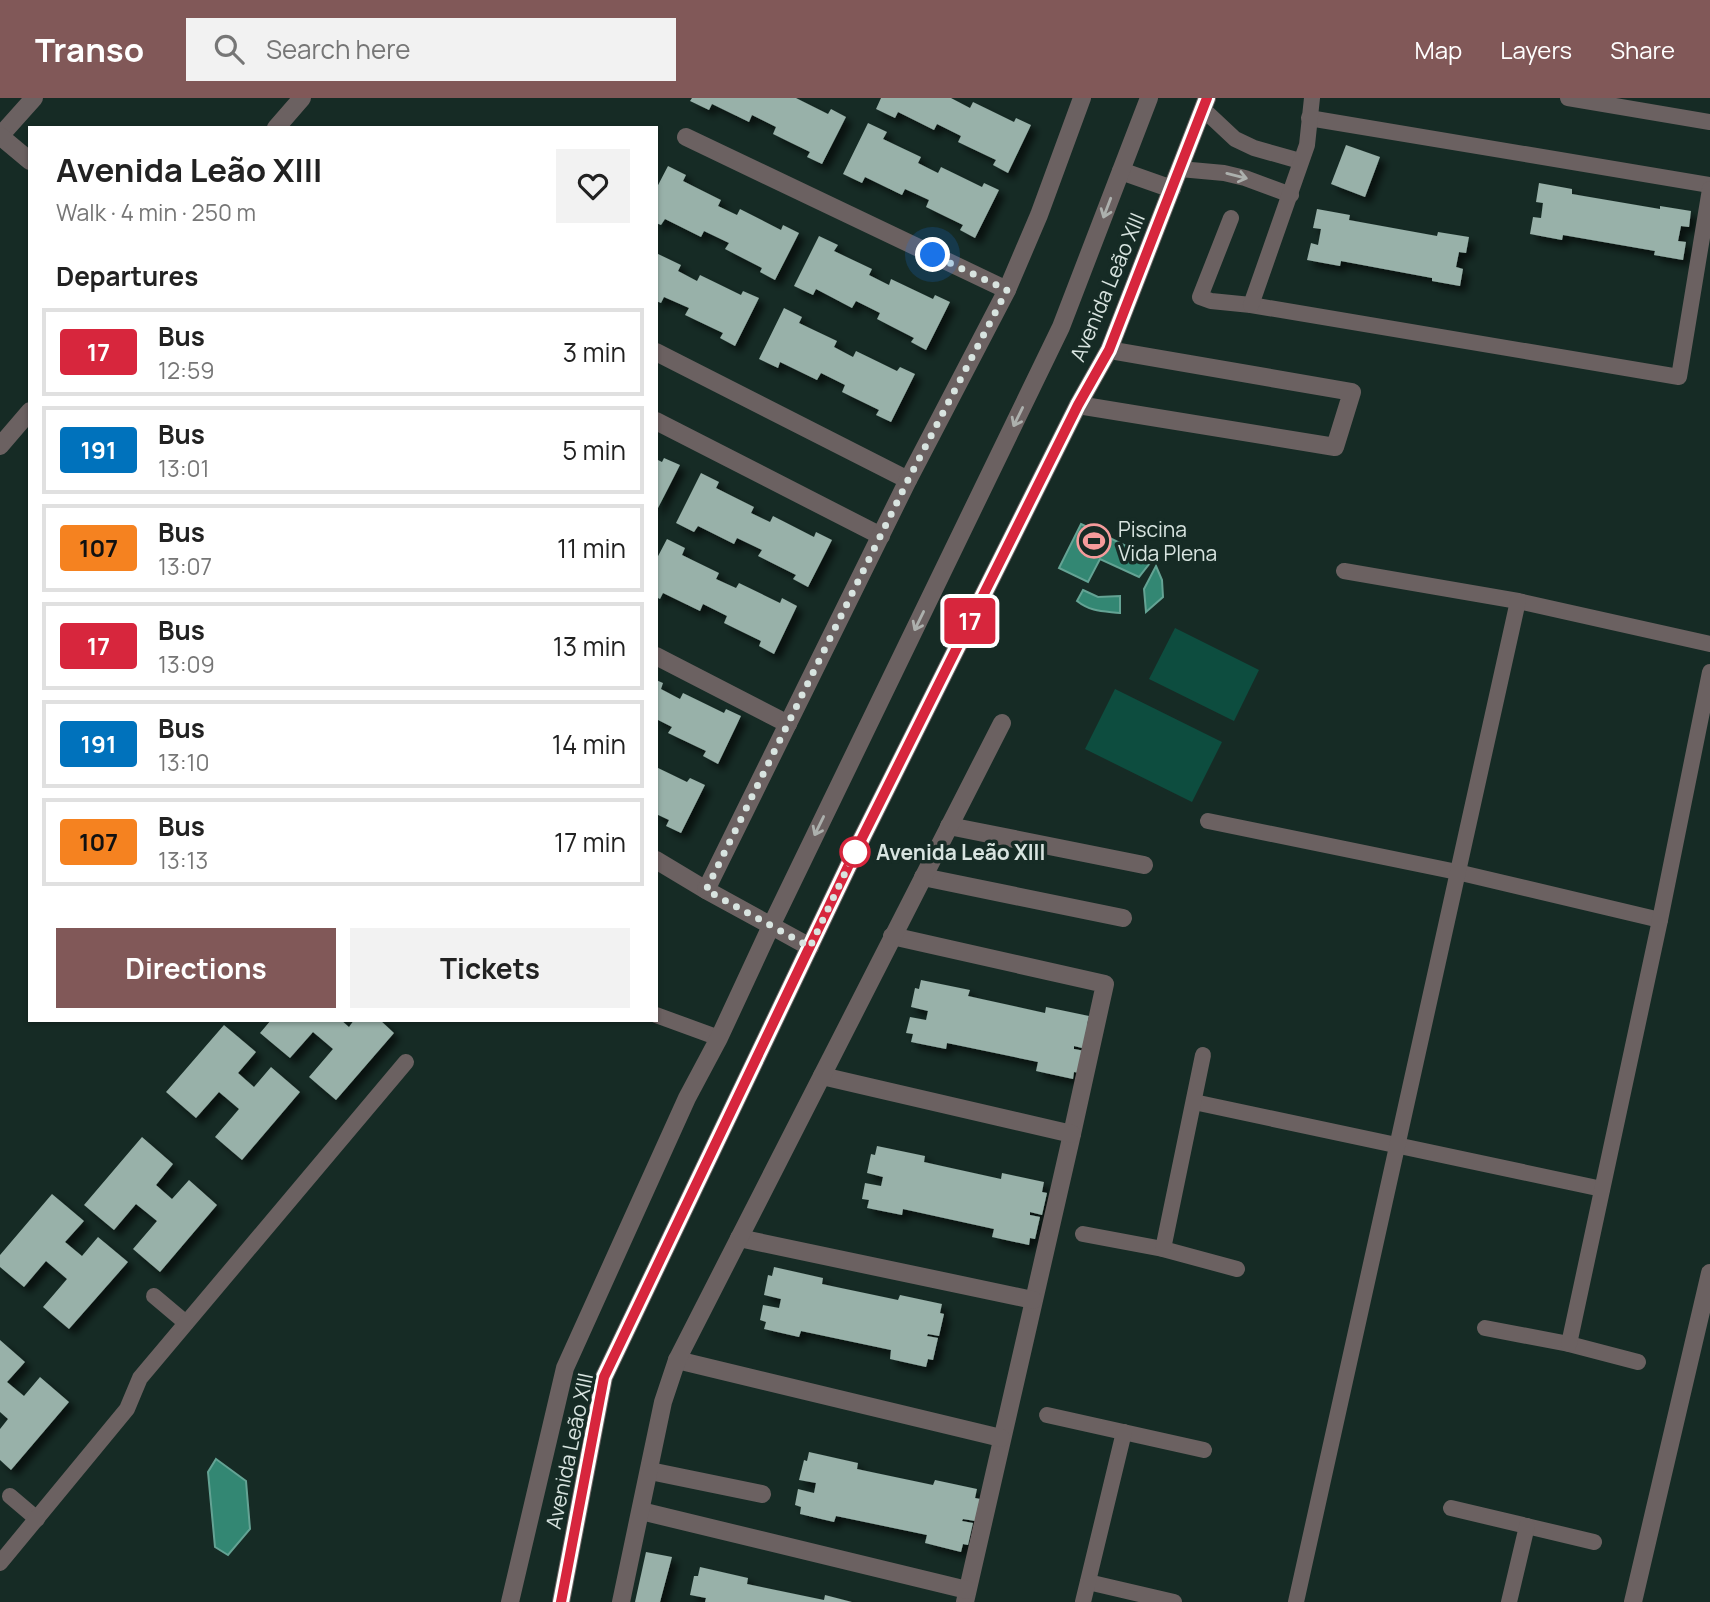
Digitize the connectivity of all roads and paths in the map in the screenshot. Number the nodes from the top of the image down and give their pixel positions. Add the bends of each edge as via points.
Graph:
1 (34, 98) edge
2 (302, 98) edge
3 (1149, 98) edge
4 (1311, 98) edge
5 (1568, 98) edge
6 (1076, 100) edge
7 (1205, 104) edge
8 (1309, 118) junction
9 (1710, 122) edge
10 (278, 126) edge
11 (0, 136) edge
12 (686, 137) dead end
13 (28, 159) edge
14 (1300, 161) junction
15 (1180, 169) junction
16 (1121, 171) junction
17 (1710, 187) edge
18 (1172, 189) junction
19 (1291, 195) junction
20 (1231, 218) dead end
21 (1007, 290) junction
22 (1251, 305) junction
23 (1109, 350) junction
24 (658, 353) edge
25 (1078, 405) junction
26 (28, 413) edge
27 (658, 422) edge
28 (0, 446) edge
29 (908, 480) junction
30 (881, 536) junction
31 (1344, 571) dead end
32 (1518, 601) junction
33 (1710, 644) edge
34 (658, 657) edge
35 (1710, 673) edge
36 (1002, 723) dead end
37 (788, 724) junction
38 (1208, 821) dead end
39 (949, 826) junction
40 (658, 861) edge
41 (1144, 866) dead end
42 (1457, 872) junction
43 (923, 877) junction
44 (706, 890) junction
45 (1123, 918) dead end
46 (1660, 920) junction
47 (771, 926) junction
48 (892, 936) junction
49 (810, 947) junction
50 (658, 1016) edge
51 (719, 1038) junction
52 (1203, 1055) dead end
53 (407, 1062) dead end
54 (821, 1076) junction
55 (1194, 1102) junction
56 (1072, 1134) junction
57 (1399, 1145) junction
58 (1602, 1189) junction
59 (1083, 1234) dead end
60 (739, 1238) junction
61 (1163, 1249) junction
62 (1237, 1269) dead end
63 (1710, 1272) edge
64 (153, 1296) dead end
65 (1033, 1300) junction
66 (187, 1323) junction
67 (1485, 1328) dead end
68 (1569, 1344) junction
69 (677, 1360) junction
70 (1638, 1362) dead end
71 (1047, 1415) dead end
72 (1124, 1432) junction
73 (1001, 1437) junction
74 (1204, 1450) dead end
75 (650, 1471) junction
76 (762, 1494) dead end
77 (10, 1496) dead end
78 (1451, 1508) dead end
79 (640, 1511) junction
80 (37, 1518) junction
81 (1527, 1526) junction
82 (1594, 1542) dead end
83 (0, 1563) edge
84 (1088, 1582) junction
85 (966, 1596) edge
86 (510, 1602) edge
87 (561, 1602) edge
88 (621, 1602) edge
89 (1083, 1602) edge
90 (1174, 1602) edge
91 (1296, 1602) edge
92 (1508, 1602) edge
93 (1633, 1602) edge

1 - 11 street
2 - 10 street
3 - 16 street, Avenida Leão XIII
4 - 8 lane
5 - 9 lane
6 - 21 street via 1040,215
7 - 14 lane via 1235,139
7 - 15 street, Avenida Leão XIII
8 - 14 lane via 1307,145
8 - 17 lane
11 - 13 street
12 - 21 street
14 - 19 lane
15 - 18 street, Avenida Leão XIII
15 -> 19 lane via 1224,173
16 - 18 street
16 -> 47 street, Avenida Leão XIII via 1061,327
17 - 22 lane via 1679,377
18 - 23 street, Avenida Leão XIII
19 - 22 lane
20 - 22 lane via 1200,297
21 - 29 street
23 - 25 street, Avenida Leão XIII
23 - 25 street via 1352,392 1335,447
24 - 29 street
25 - 49 street, Avenida Leão XIII
26 - 28 street
27 - 30 street
29 - 30 street
30 - 37 street
31 - 32 lane
32 - 33 lane
32 - 42 lane
34 - 37 street
35 - 46 lane
36 - 39 street
37 - 44 street
38 - 42 lane
39 - 41 street
39 - 43 street
40 - 44 street
42 - 46 lane
42 - 57 lane
43 - 45 street
43 - 48 street
44 - 47 street
46 - 58 lane
47 - 49 street
47 - 51 street, Avenida Leão XIII
48 - 54 street
48 - 56 street via 1105,984
49 - 87 street, Avenida Leão XIII via 604,1377
50 - 51 lane
51 - 86 street, Avenida Leão XIII via 687,1098 565,1368
52 - 55 lane
53 - 66 lane
54 - 56 street
54 - 60 street
55 - 57 lane
55 - 61 lane
56 - 65 street
57 - 58 lane
57 - 91 lane
58 - 68 lane
59 - 61 lane
60 - 65 street
60 - 69 street
61 - 62 lane
63 - 93 street
64 - 66 lane
65 - 73 street
66 - 80 lane via 140,1378 127,1409
67 - 68 lane
68 - 70 lane
69 - 73 street
69 - 75 street via 663,1402
71 - 72 lane
72 - 74 lane
72 - 84 lane
73 - 85 street
75 - 76 street
75 - 79 street
77 - 80 lane
78 - 81 lane
79 - 85 street
79 - 88 street
80 - 83 lane
81 - 82 lane
81 - 92 lane
84 - 89 lane
84 - 90 lane

